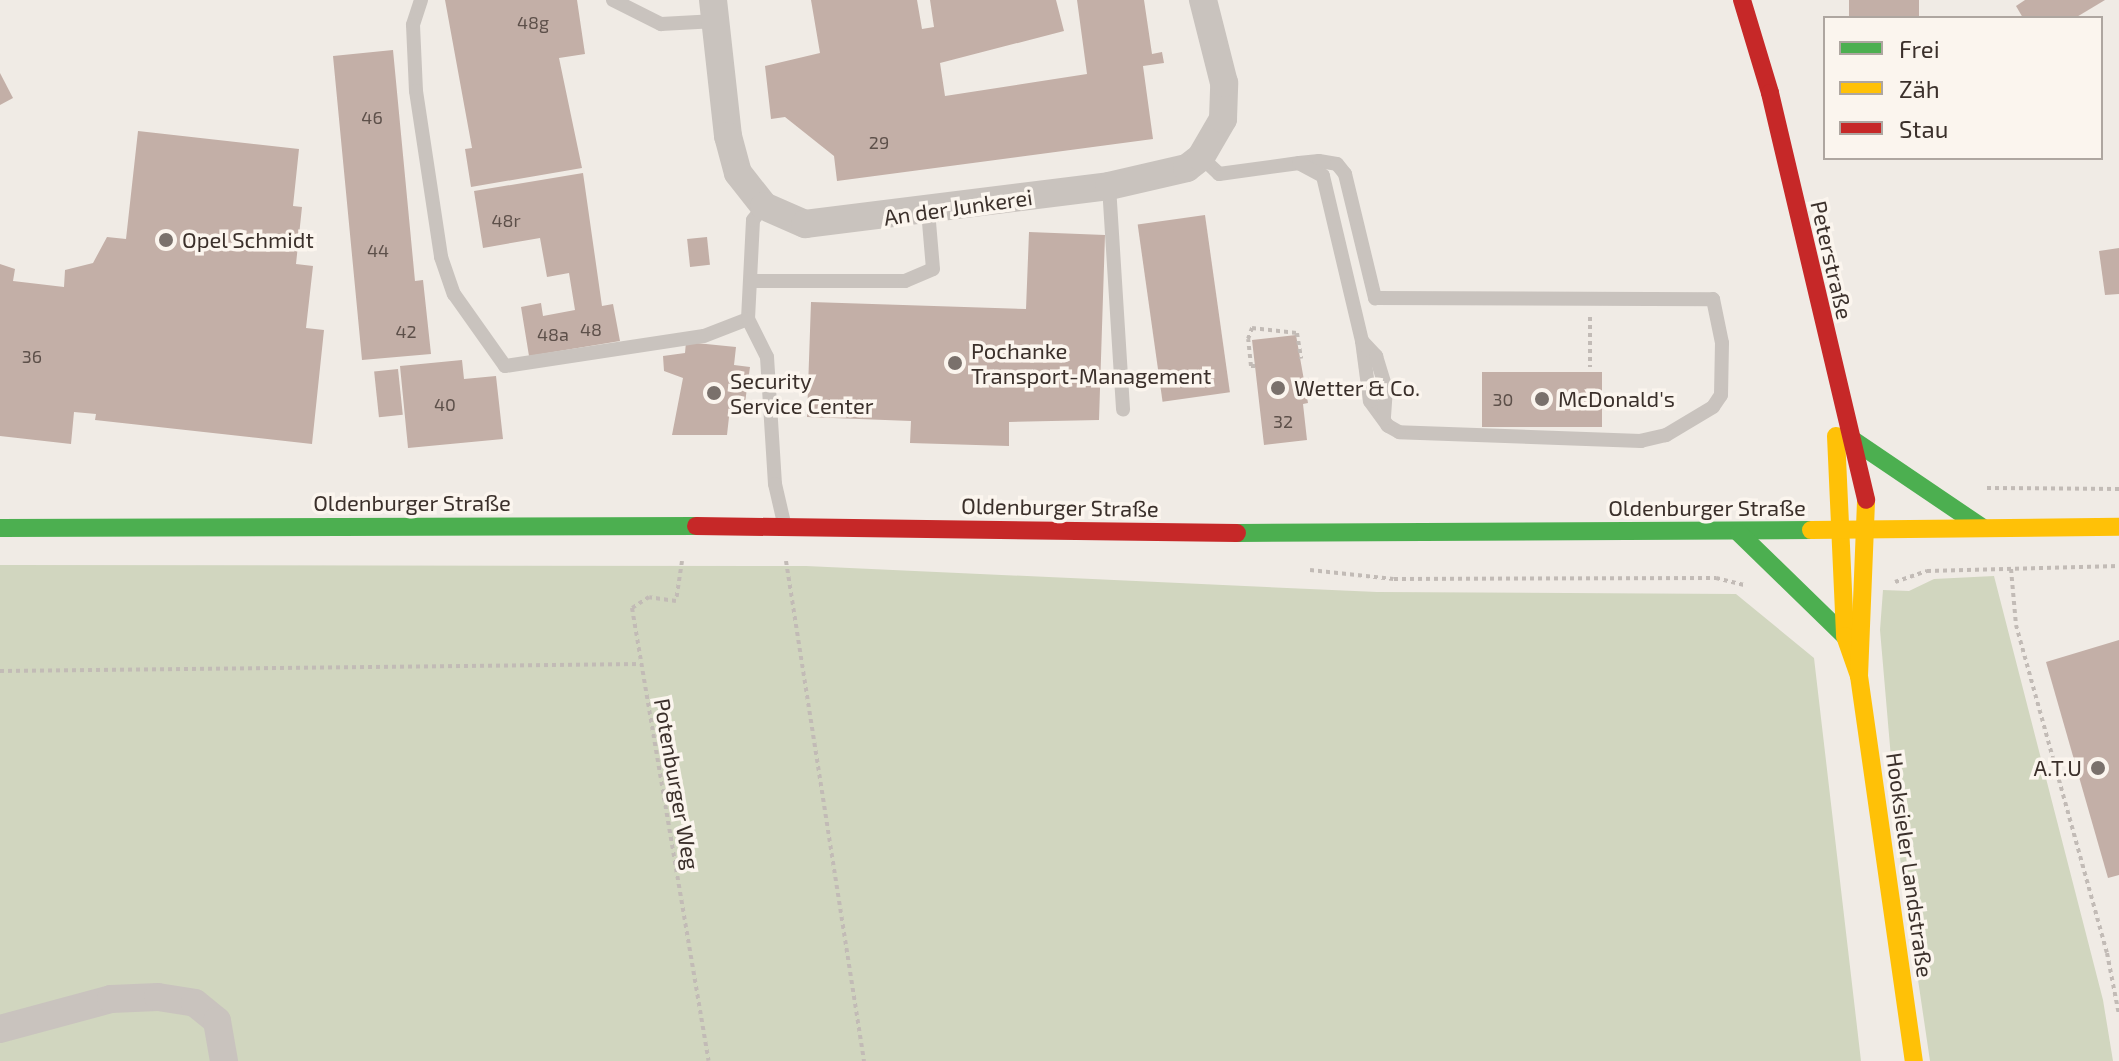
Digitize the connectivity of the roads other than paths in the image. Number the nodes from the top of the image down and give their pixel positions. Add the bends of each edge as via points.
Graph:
1 (421, 0) edge
2 (613, 0) edge
3 (1203, 0) edge
4 (1742, 0) edge
5 (714, 10) edge
6 (1201, 157) junction
7 (1299, 163) junction
8 (1109, 186) junction
9 (764, 206) junction
10 (928, 211) junction
11 (751, 281) junction
12 (748, 319) junction
13 (1837, 392) junction
14 (1123, 410) dead end
15 (1853, 440) junction
16 (785, 526) junction
17 (2119, 527) edge
18 (0, 528) edge
19 (1983, 528) junction
20 (1839, 531) junction
21 (1868, 531) junction
22 (1739, 533) junction
23 (1845, 636) junction
24 (1859, 676) junction
25 (0, 1029) edge
26 (224, 1061) edge
27 (1914, 1061) edge

1 - 12 lane via 413,25 416,91 441,257 454,294 505,366 704,336
2 - 5 lane via 661,24
3 - 6 street via 1224,83 1223,119
4 - 13 main road, Peterstraße via 1770,93
5 - 9 street, An der Junkerei via 728,136 738,173
6 - 7 lane via 1219,174
6 - 8 street, An der Junkerei via 1171,174
7 - 7 lane via 1328,161 1345,174 1375,298 1713,299 1724,366 1721,395 1713,407 1666,435 1641,441 1399,432 1370,401 1362,341 1323,176
8 - 10 street, An der Junkerei
8 - 14 lane
9 - 10 street, An der Junkerei via 805,224
9 - 11 lane via 753,220
10 - 11 lane via 933,269 905,281
11 - 12 lane
12 - 16 lane via 767,357 775,484
13 - 15 main road, Peterstraße
13 - 20 main road, Peterstraße
15 - 19 main road
15 - 21 main road, Peterstraße via 1866,493
16 - 18 main road, Oldenburger Straße
16 - 22 main road, Oldenburger Straße
17 - 19 main road, Oldenburger Straße
19 - 21 main road, Oldenburger Straße
20 - 21 main road, Oldenburger Straße
20 - 22 main road, Oldenburger Straße
20 - 23 main road, Hooksieler Landstraße
21 - 24 main road, Hooksieler Landstraße
22 - 23 main road
23 - 24 main road, Hooksieler Landstraße
24 - 27 main road, Hooksieler Landstraße
25 - 26 street via 111,999 158,997 195,1003 217,1021

